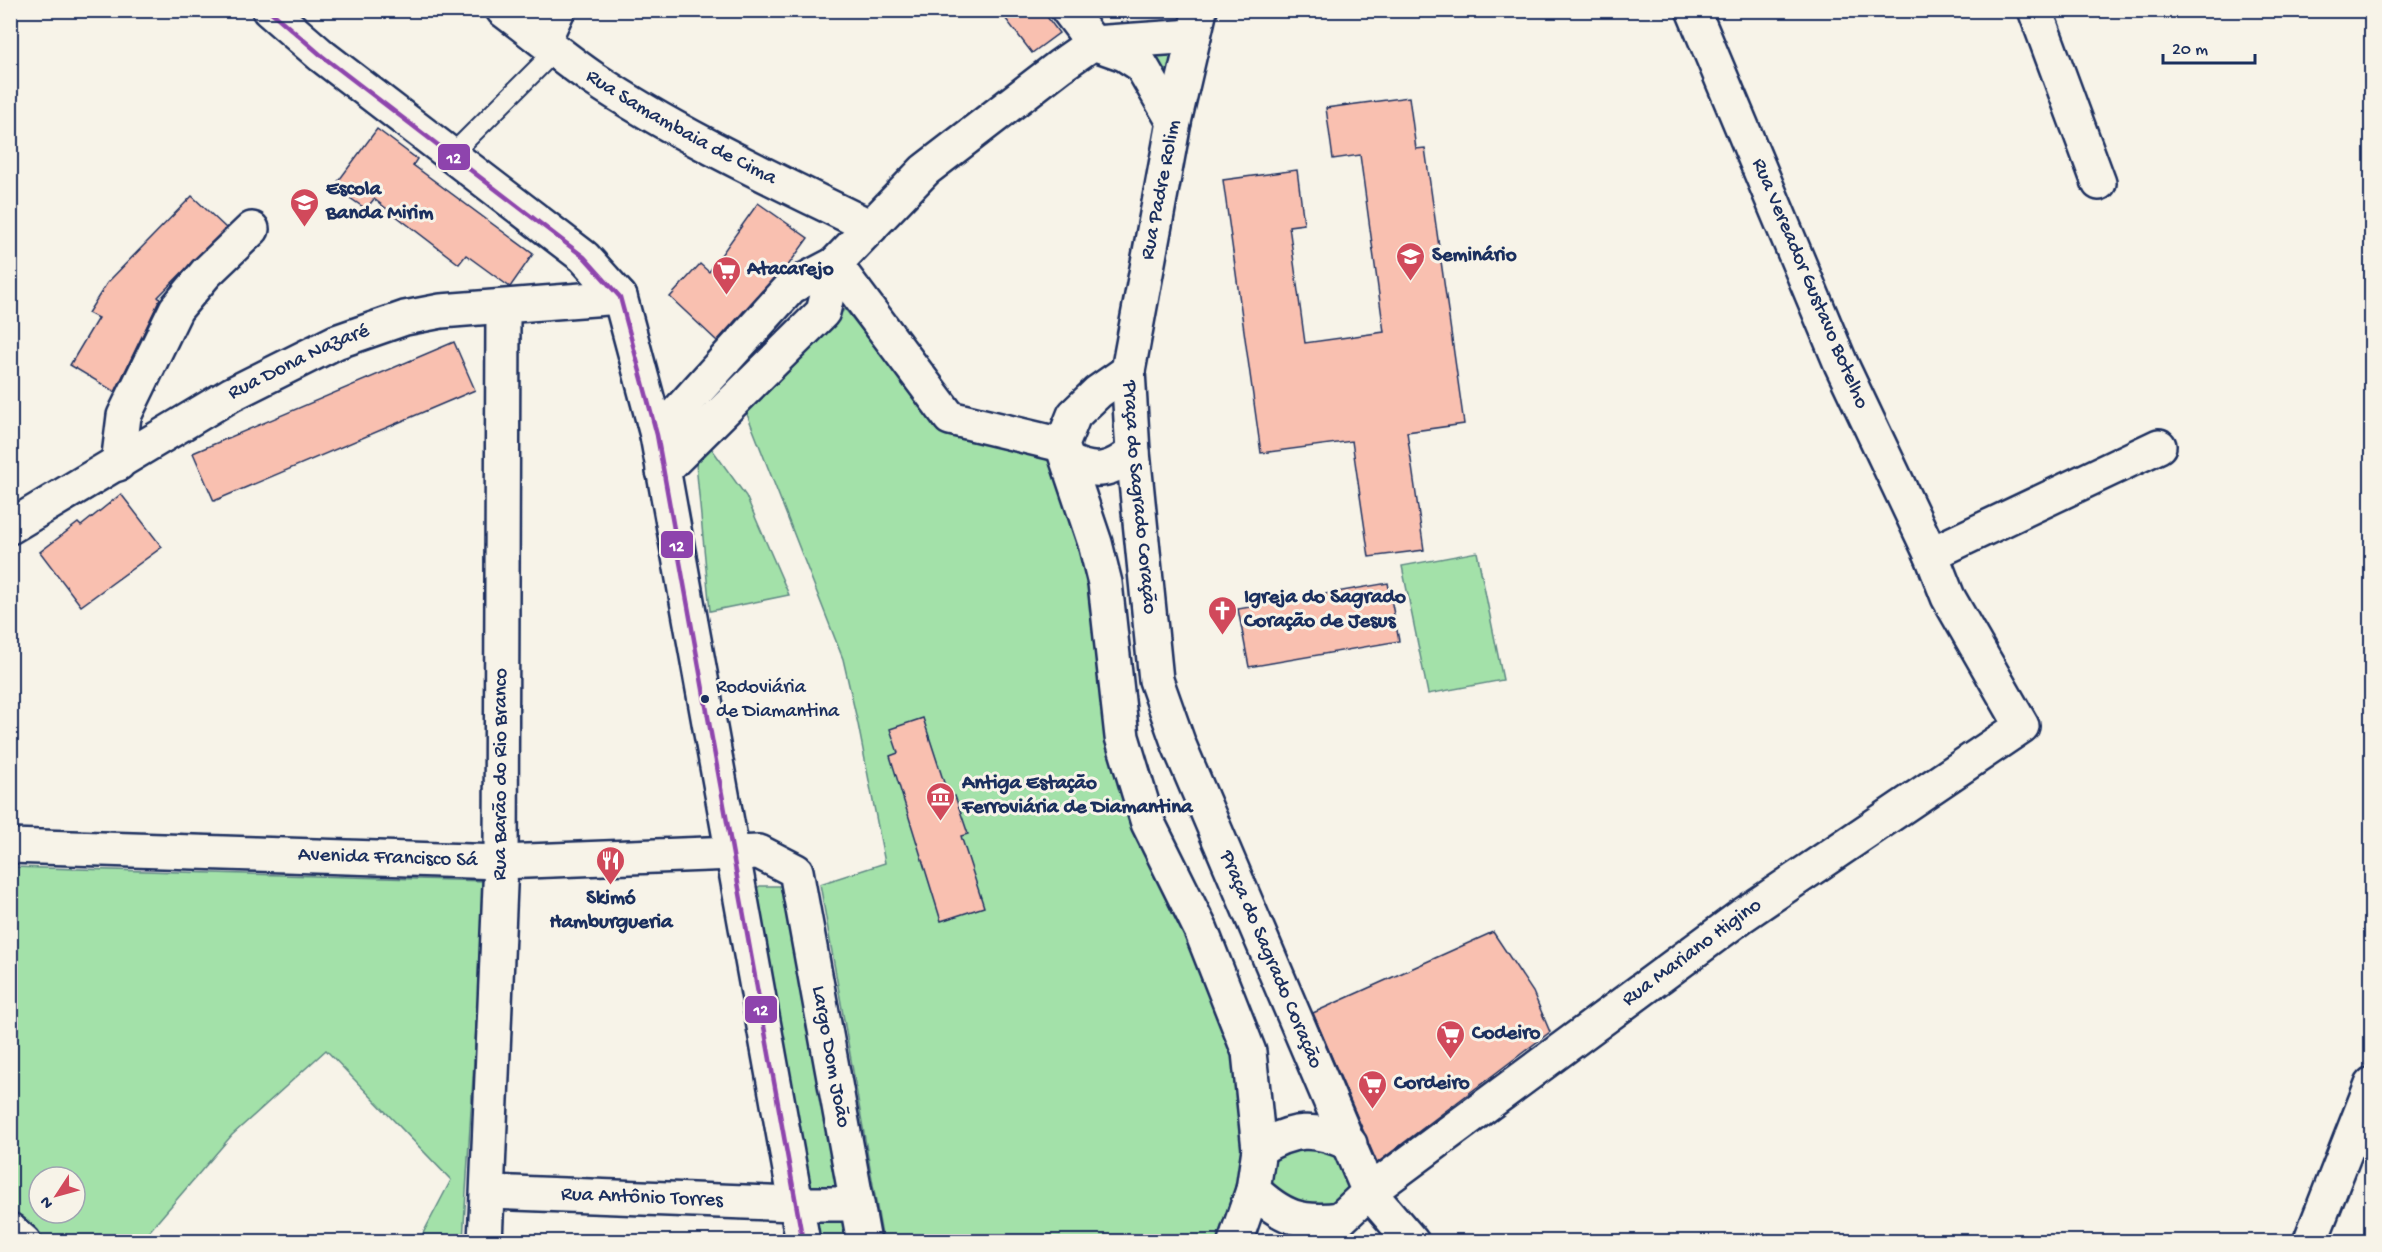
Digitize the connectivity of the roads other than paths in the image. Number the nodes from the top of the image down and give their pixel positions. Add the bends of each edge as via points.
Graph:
1 (269, 10) edge
2 (503, 10) edge
3 (558, 10) edge
4 (1068, 10) edge
5 (1693, 10) edge
6 (2035, 10) edge
7 (1197, 23) edge
8 (1093, 43) junction
9 (550, 45) junction
10 (1174, 122) junction
11 (450, 156) junction
12 (2099, 183) dead end
13 (871, 227) junction
14 (252, 229) dead end
15 (835, 264) junction
16 (620, 297) junction
17 (503, 307) junction
18 (1128, 371) junction
19 (657, 435) junction
20 (2159, 446) dead end
21 (1133, 452) junction
22 (1065, 453) junction
23 (118, 464) junction
24 (663, 471) junction
25 (10, 527) edge
26 (1931, 554) junction
27 (2022, 726) joint
28 (10, 846) edge
29 (735, 852) junction
30 (501, 862) junction
31 (795, 871) joint
32 (2372, 1084) edge
33 (1350, 1144) junction
34 (1258, 1149) junction
35 (1253, 1190) junction
36 (489, 1192) junction
37 (1369, 1192) junction
38 (794, 1204) junction
39 (857, 1204) junction
40 (1340, 1219) junction
41 (10, 1230) edge
42 (24, 1242) edge
43 (485, 1242) edge
44 (803, 1242) edge
45 (864, 1242) edge
46 (1235, 1242) edge
47 (1316, 1242) edge
48 (1412, 1242) edge
49 (2310, 1242) edge

1 - 11 street
2 - 9 street, Rua Samambaia de Cima
3 - 9 street
4 - 8 street
5 - 26 street, Rua Vereador Gustavo Botelho via 1841,364
6 - 12 street
7 - 8 street
7 - 10 street, Rua Padre Rolim
8 - 10 street via 1142,65
8 - 13 street via 925,170
9 - 11 lane
9 - 13 street, Rua Samambaia de Cima via 593,79 727,156
10 - 18 street, Rua Padre Rolim
11 - 16 street via 585,257
13 - 15 street
14 - 23 street via 206,273 176,309 124,416
15 - 19 street via 791,287
15 - 22 street via 950,418
15 - 24 street via 824,312
16 - 17 street, Rua Dona Nazaré
16 - 19 street
17 - 23 street, Rua Dona Nazaré via 405,318 336,342 232,394
17 - 30 street, Rua Barão do Rio Branco
18 - 21 street, Praça do Sagrado Coração
18 - 22 street, Praça do Sagrado Coração via 1074,415
19 - 24 street
20 - 26 street
21 - 22 street via 1119,465 1100,469 1084,469
21 - 33 street, Praça do Sagrado Coração via 1156,680 1179,745
22 - 34 street, Praça do Sagrado Coração via 1105,583 1122,737 1148,823 1201,930 1249,1052
23 - 25 street, Rua Dona Nazaré
24 - 29 street
26 - 27 street, Rua Vereador Gustavo Botelho via 1948,597
27 - 37 street, Rua Mariano Higino via 1743,915
28 - 30 street, Avenida Francisco Sá
29 - 30 street, Avenida Francisco Sá
29 - 31 street, Avenida Francisco Sá via 759,852
29 - 38 street
30 - 36 street, Rua Barão do Rio Branco
31 - 39 street, Largo Dom João
32 - 49 street
33 - 34 street via 1328,1133 1303,1132 1280,1135
33 - 37 street, Praça do Sagrado Coração
34 - 35 street, Praça do Sagrado Coração
35 - 40 street via 1271,1207 1295,1219
35 - 46 street, Praça do Sagrado Coração
36 - 38 street, Rua Antônio Torres
36 - 43 street, Rua Barão do Rio Branco
37 - 40 street
37 - 48 street, Praça do Sagrado Coração
38 - 39 street, Rua Antônio Torres
38 - 44 street
39 - 45 street, Largo Dom João
40 - 47 street
41 - 42 street

